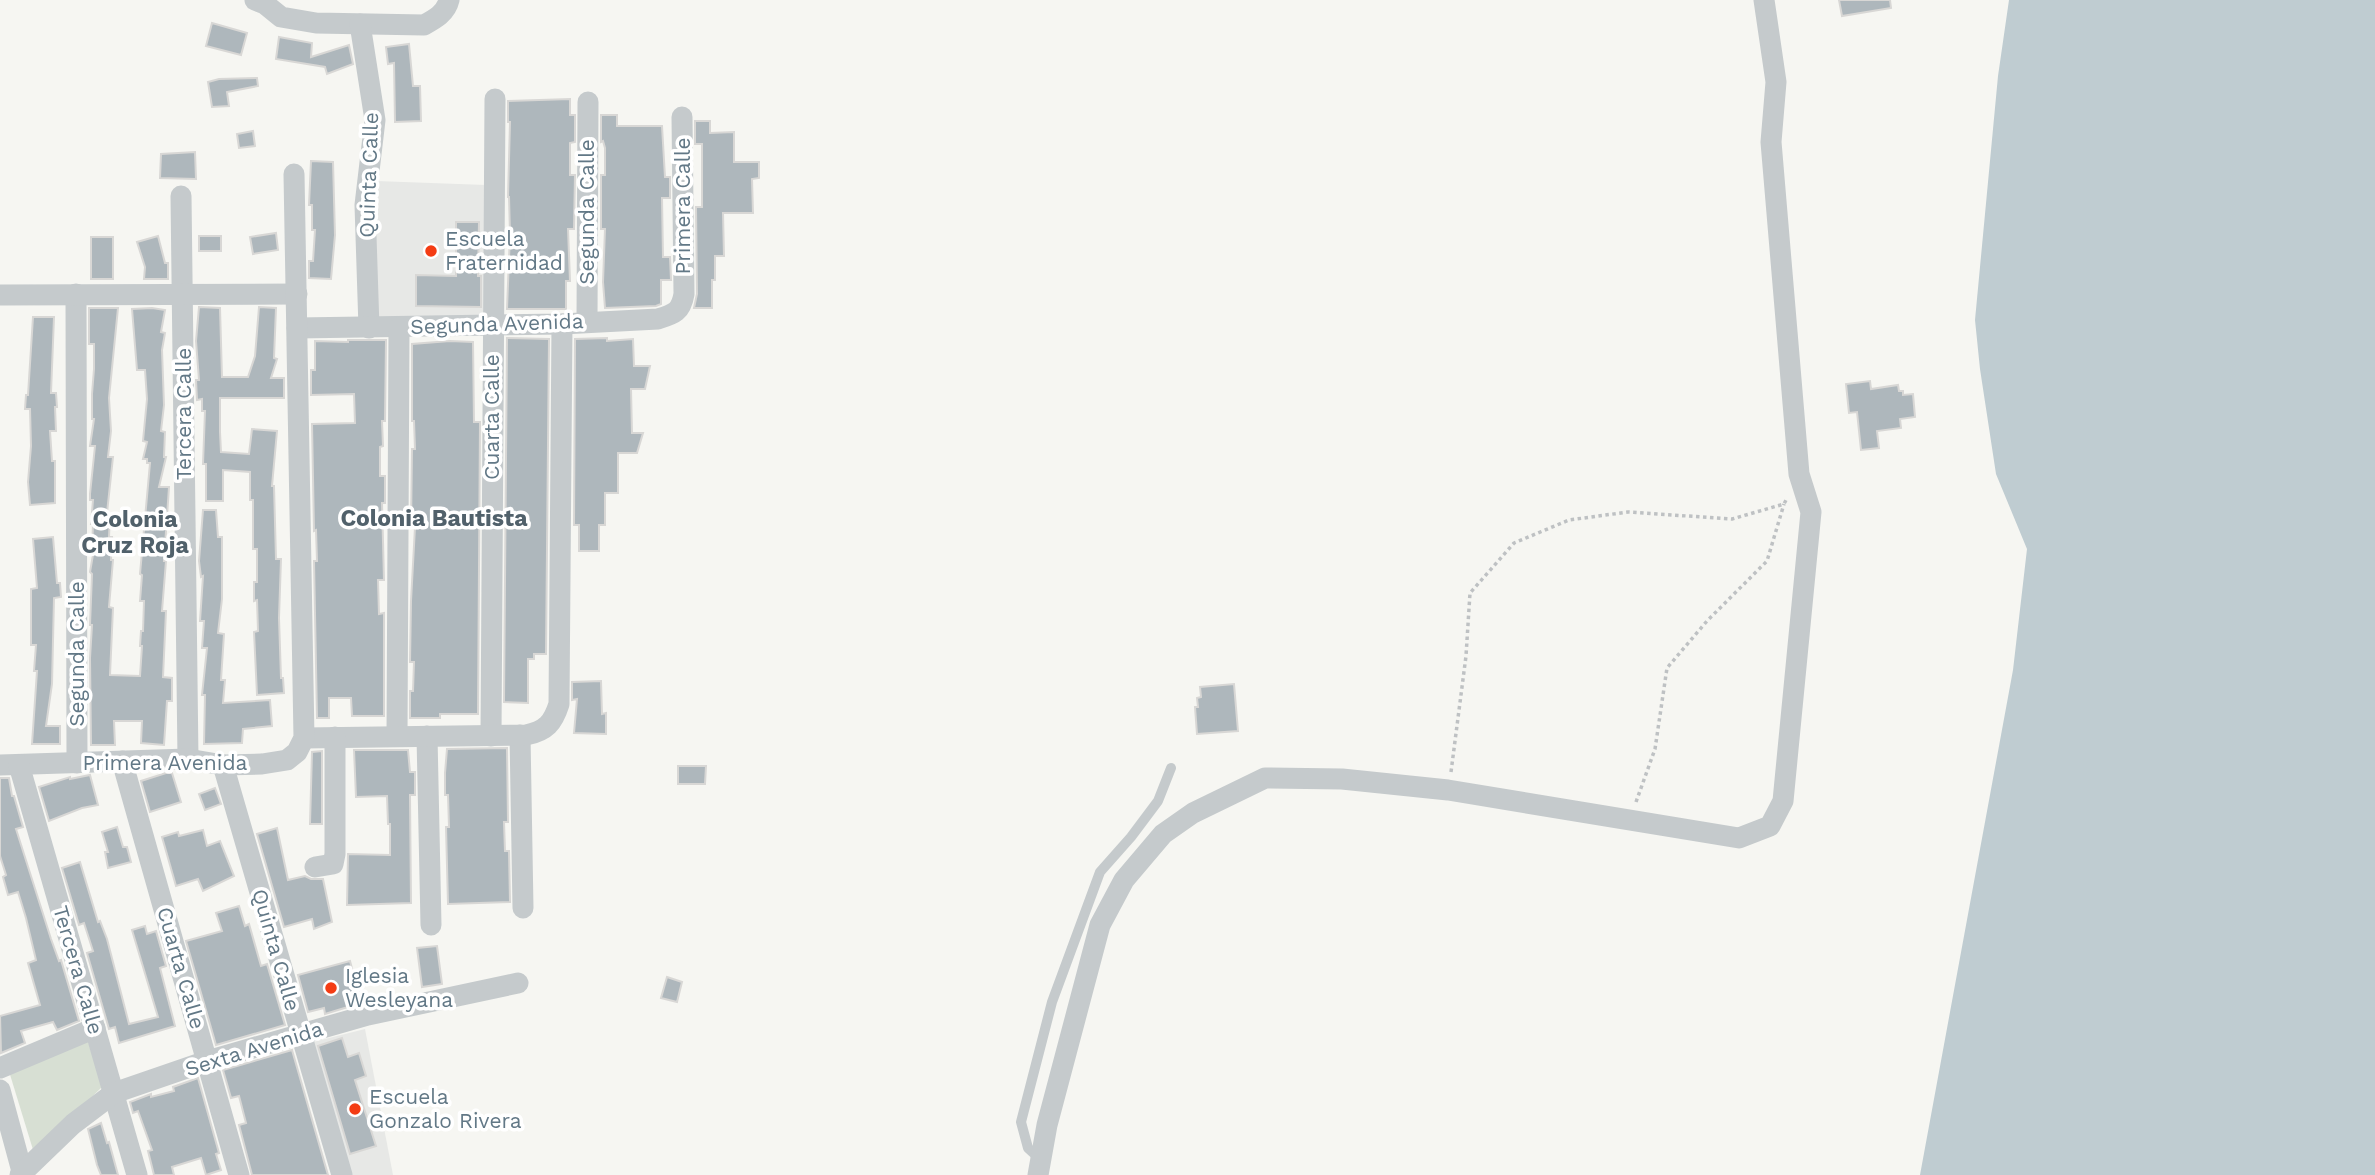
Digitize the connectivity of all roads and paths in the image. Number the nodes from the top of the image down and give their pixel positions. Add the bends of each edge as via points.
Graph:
1 (449, 0) edge
2 (1764, 0) edge
3 (262, 1) edge
4 (360, 24) junction
5 (495, 99) dead end
6 (588, 102) dead end
7 (682, 117) dead end
8 (294, 174) dead end
9 (181, 196) dead end
10 (76, 294) junction
11 (183, 294) junction
12 (297, 294) junction
13 (684, 294) joint
14 (0, 295) edge
15 (587, 321) junction
16 (492, 324) junction
17 (562, 324) junction
18 (298, 328) junction
19 (369, 328) junction
20 (399, 328) junction
21 (1799, 474) junction
22 (1784, 504) junction
23 (520, 735) junction
24 (397, 736) junction
25 (427, 736) junction
26 (491, 736) junction
27 (335, 737) junction
28 (304, 738) junction
29 (188, 759) junction
30 (122, 761) junction
31 (77, 763) junction
32 (10, 765) edge
33 (223, 765) junction
34 (1171, 768) dead end
35 (1448, 790) junction
36 (1609, 817) junction
37 (315, 867) dead end
38 (523, 908) dead end
39 (431, 925) dead end
40 (517, 983) dead end
41 (95, 1028) junction
42 (300, 1034) junction
43 (207, 1061) junction
44 (0, 1068) edge
45 (0, 1090) edge
46 (114, 1093) junction
47 (1039, 1167) edge
48 (22, 1174) edge
49 (137, 1175) edge
50 (239, 1175) edge
51 (342, 1175) edge

1 - 4 street via 438,17 424,25
2 - 21 street via 1776,82 1771,142
3 - 4 street via 281,18
4 - 19 street, Quinta Calle via 375,120 365,205
5 - 16 street, Cuarta Calle
6 - 15 street, Segunda Calle
7 - 13 street, Primera Calle
8 - 12 street
9 - 11 street, Tercera Calle
10 - 11 street
10 - 14 street
10 - 31 street, Segunda Calle
11 - 12 street
11 - 29 street, Tercera Calle
12 - 18 street
13 - 15 street, Segunda Avenida via 682,305 658,319
15 - 17 street, Segunda Avenida
16 - 17 street, Segunda Avenida
16 - 20 street, Segunda Avenida
16 - 26 street, Cuarta Calle
17 - 23 street via 559,704 551,724 541,732
18 - 19 street, Segunda Avenida
18 - 28 street
19 - 20 street, Segunda Avenida
20 - 24 street
21 - 22 path
21 - 36 street via 1811,512 1783,801 1770,826 1739,838
22 - 35 path via 1732,519 1628,512 1569,520 1514,543 1470,593
22 - 36 path via 1767,561 1667,668 1655,749 1636,802
23 - 26 street
23 - 38 street
24 - 25 street
24 - 27 street
25 - 26 street
25 - 39 street
27 - 28 street
27 - 37 street via 335,854 333,864
28 - 33 street, Primera Avenida via 298,752 287,760
29 - 30 street, Primera Avenida
29 - 33 street, Primera Avenida
30 - 31 street, Primera Avenida
30 - 43 street, Cuarta Calle
31 - 32 street, Primera Avenida
32 - 41 street, Tercera Calle
33 - 42 street, Quinta Calle
34 - 47 lane via 1158,801 1100,872 1052,1002 1021,1122
35 - 36 street
35 - 47 street via 1342,779 1265,778 1193,813 1163,834 1124,880 1100,925
40 - 42 street, Sexta Avenida
41 - 44 street
41 - 46 street, Tercera Calle
42 - 43 street, Sexta Avenida
42 - 51 street, Quinta Calle
43 - 46 street, Sexta Avenida
43 - 50 street, Cuarta Calle
45 - 48 street
46 - 48 street, Sexta Avenida via 73,1124
46 - 49 street, Tercera Calle

